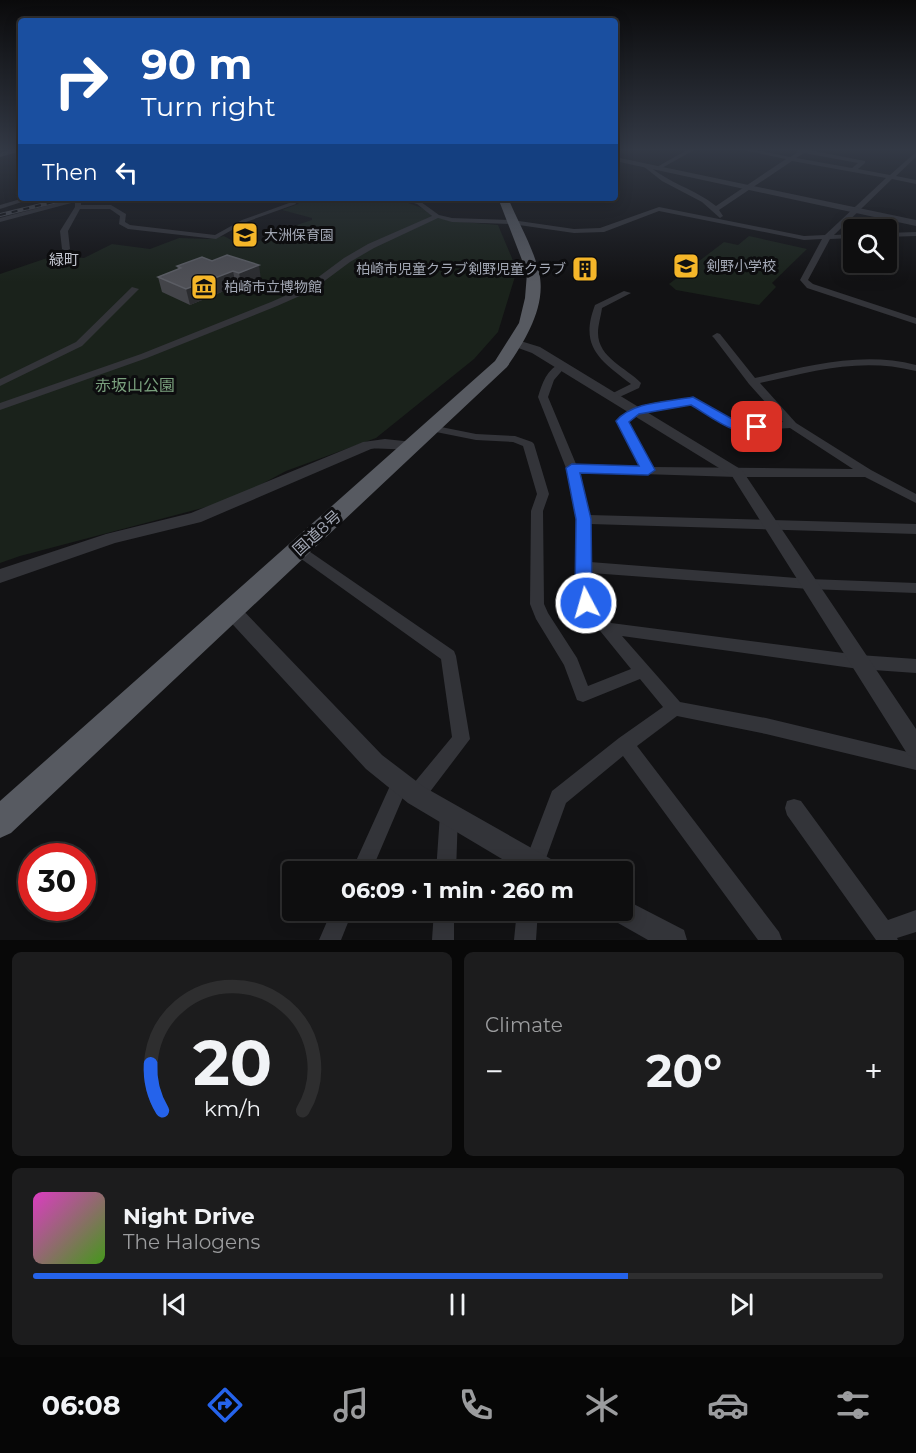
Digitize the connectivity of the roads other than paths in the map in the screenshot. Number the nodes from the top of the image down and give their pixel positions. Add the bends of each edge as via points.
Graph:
1 (693, 194) edge
2 (740, 194) edge
3 (778, 194) edge
4 (874, 194) edge
5 (21, 201) edge
6 (292, 201) edge
7 (410, 201) edge
8 (504, 201) edge
9 (80, 202) edge
10 (0, 207) edge
11 (716, 209) junction
12 (857, 210) junction
13 (437, 216) junction
14 (0, 220) edge
15 (512, 222) junction
16 (724, 222) junction
17 (916, 223) edge
18 (897, 234) edge
19 (916, 234) edge
20 (843, 236) edge
21 (828, 237) junction
22 (66, 249) dead end
23 (135, 289) dead end
24 (627, 293) dead end
25 (916, 321) edge
26 (717, 336) dead end
27 (514, 343) junction
28 (561, 366) junction
29 (916, 368) edge
30 (753, 382) junction
31 (0, 383) edge
32 (613, 397) junction
33 (0, 407) edge
34 (635, 411) junction
35 (792, 425) junction
36 (431, 428) junction
37 (413, 446) junction
38 (572, 468) junction
39 (648, 470) junction
40 (867, 472) junction
41 (737, 473) junction
42 (916, 499) edge
43 (583, 519) junction
44 (772, 523) junction
45 (916, 529) edge
46 (298, 550) junction
47 (583, 567) junction
48 (0, 576) edge
49 (809, 584) junction
50 (916, 588) edge
51 (231, 610) junction
52 (606, 628) junction
53 (859, 662) junction
54 (916, 666) edge
55 (643, 671) junction
56 (675, 708) junction
57 (625, 744) junction
58 (916, 748) edge
59 (916, 762) edge
60 (408, 789) junction
61 (794, 808) dead end
62 (449, 814) junction
63 (0, 822) edge
64 (367, 861) edge
65 (447, 861) edge
66 (525, 861) edge
67 (540, 861) edge
68 (633, 918) edge
69 (338, 921) edge
70 (444, 921) edge
71 (527, 921) edge
72 (916, 921) edge
73 (885, 936) edge
74 (663, 937) edge
75 (330, 940) edge
76 (443, 940) edge
77 (525, 940) edge
78 (771, 940) edge

1 - 11 street
2 - 11 street
3 - 12 street
4 - 12 street
5 - 10 street
6 - 9 street via 293,204 244,221 216,237 128,227 121,223 124,215 111,207
7 - 13 street
8 - 15 highway, 国道8号
9 - 14 street
9 - 22 street via 64,231
11 - 16 street
12 - 17 street
12 - 21 street
13 - 15 street
13 - 33 street via 371,246 308,289 274,304
15 - 16 street via 574,231 601,230 659,209
15 - 27 highway, 国道8号 via 533,273 526,323
16 - 21 street via 804,238
18 - 19 street
20 - 21 street
21 - 25 street via 804,280 810,286
23 - 31 street via 79,344
24 - 32 street via 598,307 593,336 610,363 636,383
26 - 30 street
27 - 28 street via 536,350
27 - 36 highway, 国道8号 via 501,364
28 - 32 street
28 - 38 street via 549,379 543,397
29 - 30 street via 882,360 817,368
30 - 35 street
32 - 34 street
34 - 35 street via 693,401 739,428
34 - 39 street via 622,421
34 - 41 street
35 - 40 street
36 - 37 highway, 国道8号
36 - 55 street via 528,444 543,494 537,511 540,615 571,663 583,695
37 - 46 highway, 国道8号
37 - 48 street via 368,445 195,518 112,538
38 - 39 street
38 - 43 street
39 - 41 street
40 - 41 street
40 - 42 street
41 - 44 street
43 - 44 street
43 - 47 street
44 - 45 street
44 - 49 street
46 - 51 highway, 国道8号
46 - 60 street via 448,656 461,739
47 - 49 street
47 - 52 street via 584,597
49 - 50 street
49 - 53 street
51 - 60 street via 374,762
51 - 63 highway, 国道8号
52 - 53 street
52 - 55 street
53 - 54 street
53 - 58 street
55 - 56 street
56 - 57 street
56 - 59 street
57 - 67 street via 559,797
57 - 78 street
60 - 62 street
60 - 64 street
61 - 73 street
62 - 65 street
62 - 66 street
68 - 74 street
69 - 75 street
70 - 76 street
71 - 77 street
72 - 73 street

